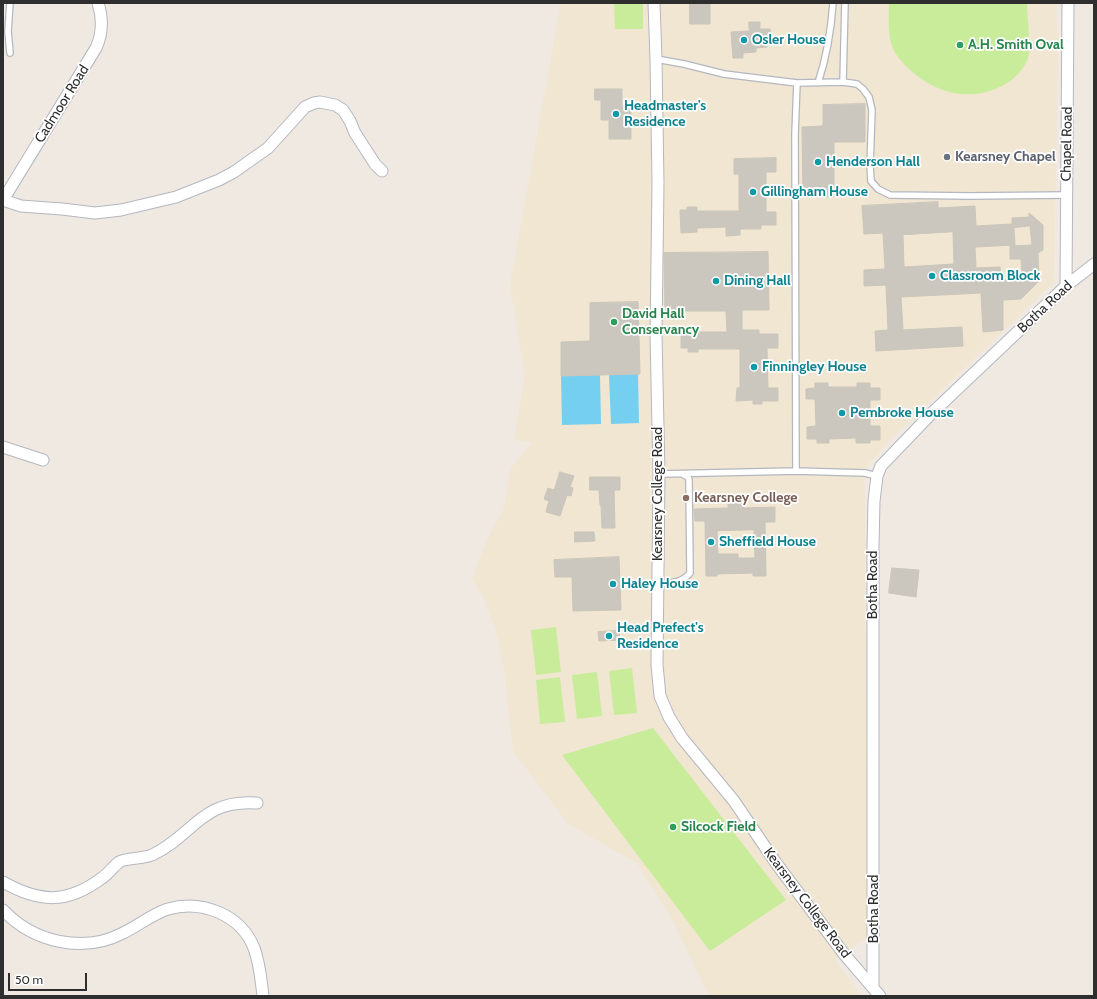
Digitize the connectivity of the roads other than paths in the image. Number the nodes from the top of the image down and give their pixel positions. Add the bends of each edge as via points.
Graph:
1 (10, 3) edge
2 (98, 3) edge
3 (654, 3) edge
4 (833, 3) edge
5 (845, 3) edge
6 (1068, 3) edge
7 (10, 54) dead end
8 (656, 60) junction
9 (797, 82) junction
10 (843, 82) junction
11 (818, 83) junction
12 (382, 171) dead end
13 (1066, 195) junction
14 (3, 200) edge
15 (1094, 264) edge
16 (1066, 286) junction
17 (3, 447) edge
18 (44, 460) dead end
19 (796, 471) junction
20 (659, 474) junction
21 (682, 474) junction
22 (877, 476) junction
23 (658, 584) junction
24 (257, 803) dead end
25 (3, 882) edge
26 (3, 910) edge
27 (873, 986) junction
28 (263, 996) edge
29 (880, 996) edge

1 - 7 lane
2 - 14 street, Cadmoor Road via 102,25 96,48
3 - 8 street, Kearsney College Road
4 - 11 lane via 831,32
5 - 10 lane
6 - 13 street, Chapel Road
8 - 9 lane via 724,74
8 - 20 street, Kearsney College Road
9 - 11 lane
9 - 19 lane
10 - 11 lane
10 - 13 lane via 857,84 869,97 872,110 871,181 878,189 890,194
12 - 14 street via 355,133 343,110 335,105 320,102 305,107 268,148 234,172 176,198 94,213 21,206
13 - 16 street, Chapel Road
15 - 16 street, Botha Road
16 - 22 street, Botha Road via 889,456
17 - 18 street
19 - 21 lane
19 - 22 lane via 865,473
20 - 21 lane
20 - 23 street, Kearsney College Road
21 - 23 lane via 689,480 690,573 684,580
22 - 27 street, Botha Road via 873,554
23 - 27 street, Kearsney College Road via 657,665 660,696 669,717 682,738 734,801 844,954
24 - 25 street via 234,803 212,811 163,848 146,857 122,860 101,879 68,896 37,897
26 - 28 street via 24,927 42,937 86,943 122,934 169,909 193,906 209,908 236,923 251,941 260,966
27 - 29 street

